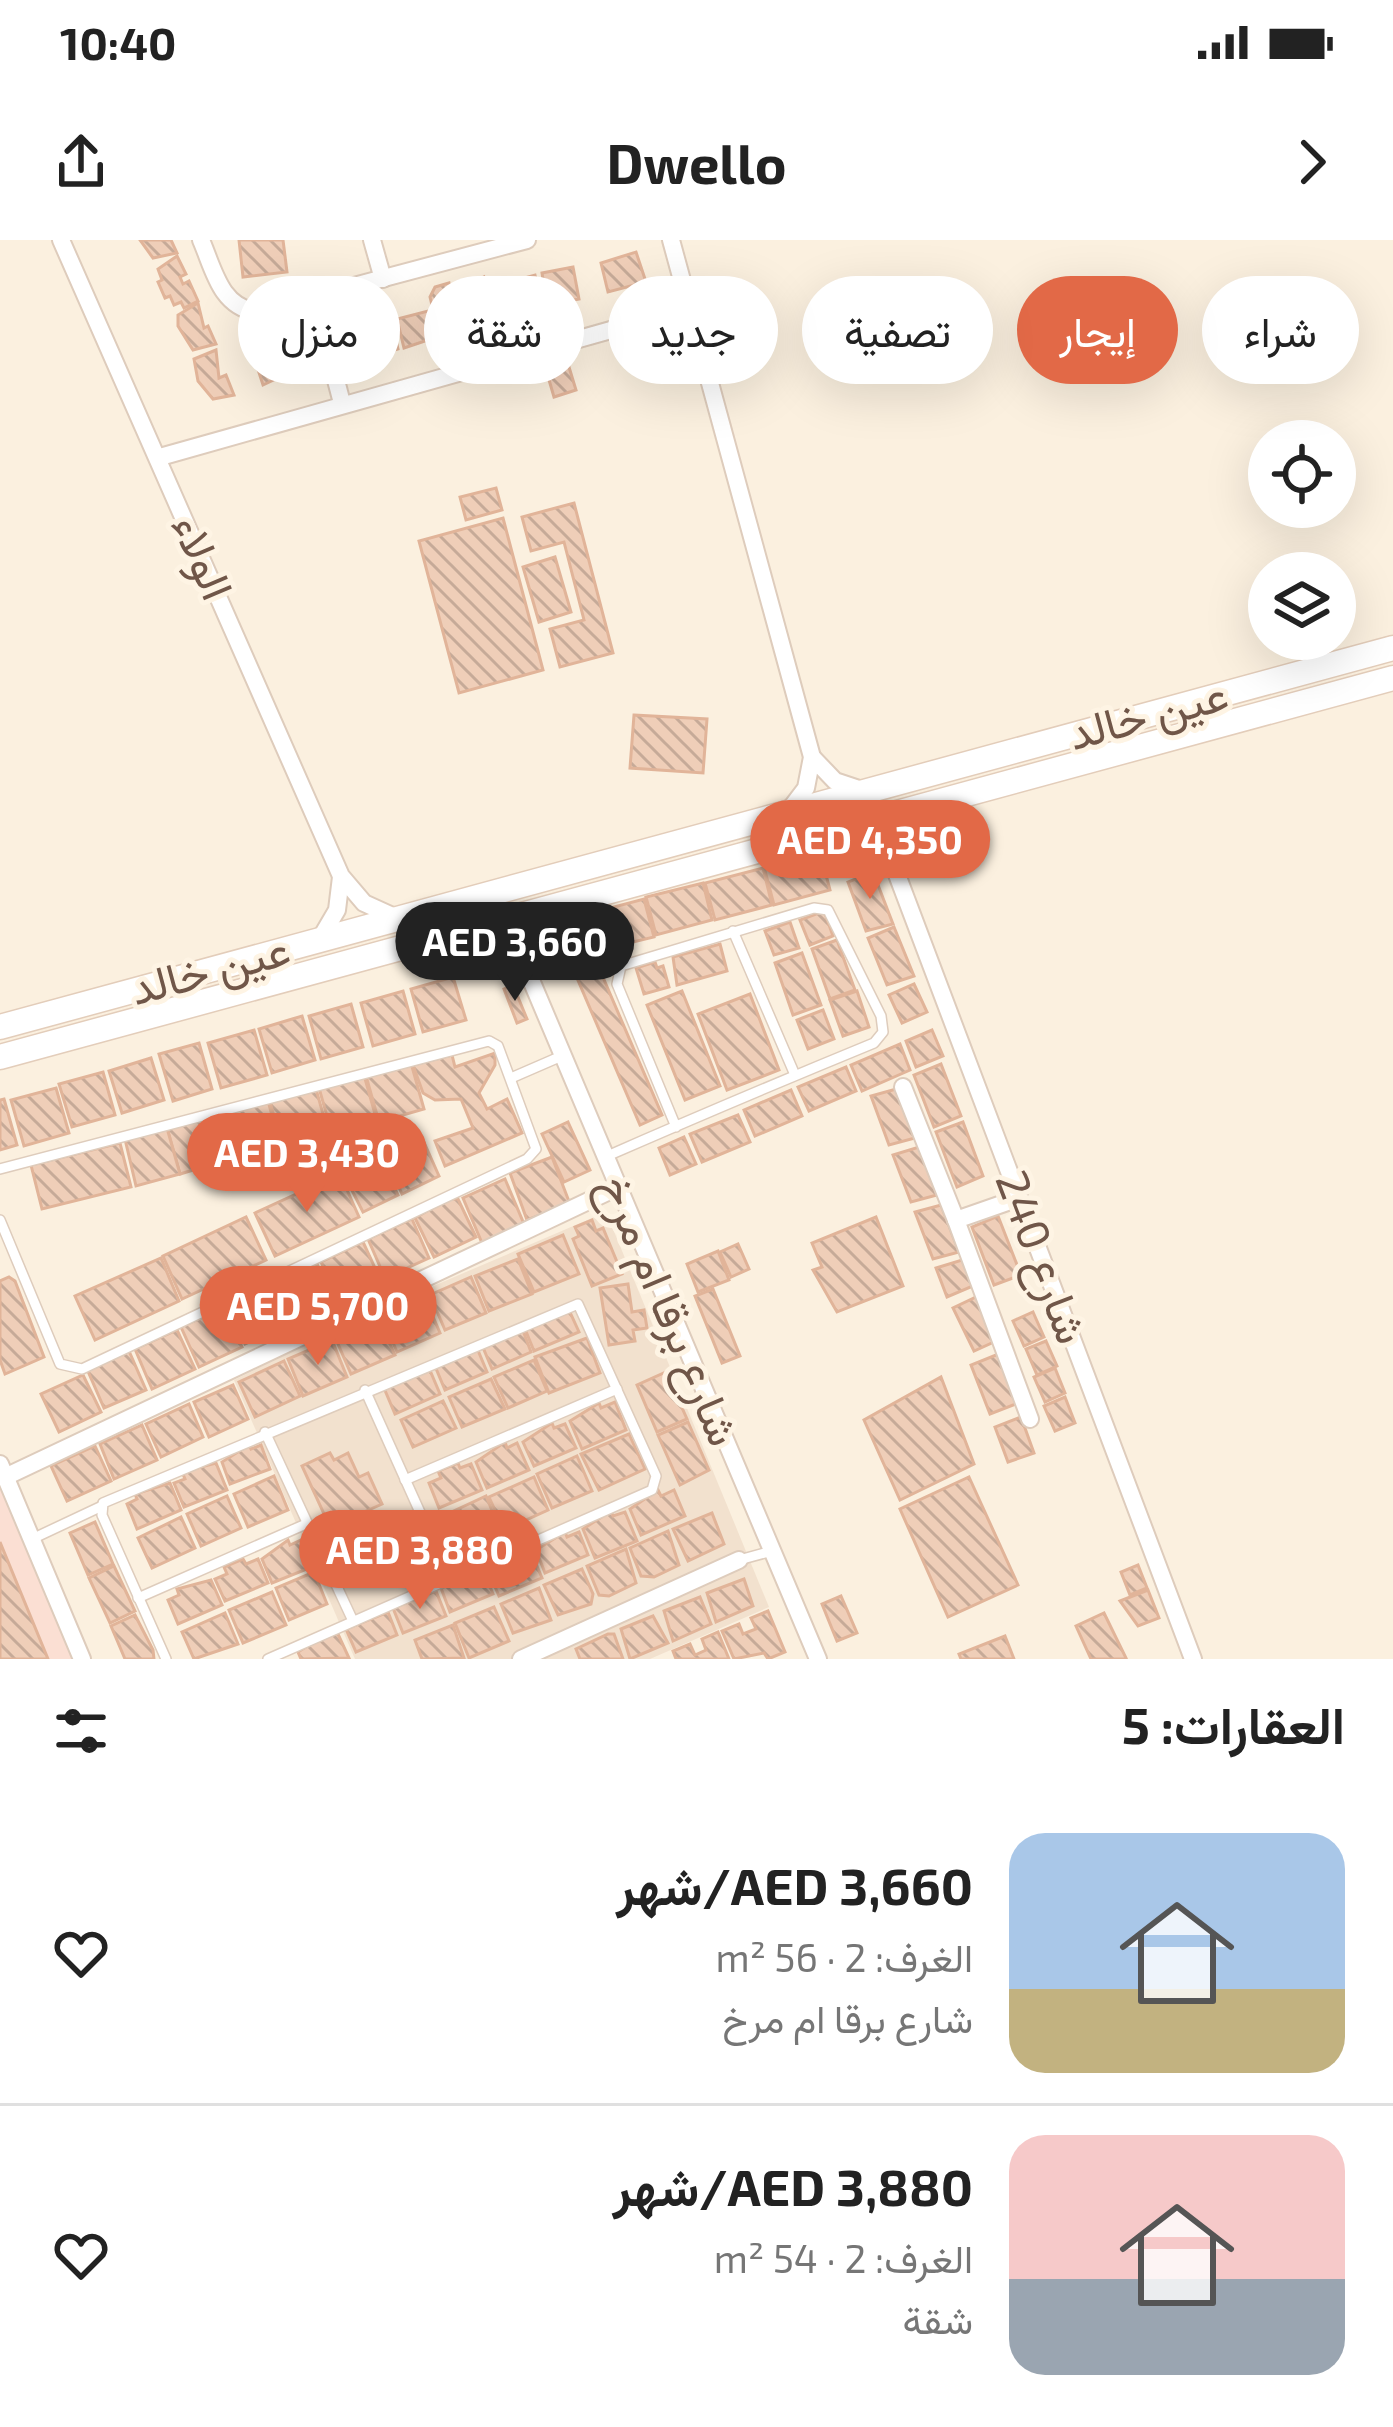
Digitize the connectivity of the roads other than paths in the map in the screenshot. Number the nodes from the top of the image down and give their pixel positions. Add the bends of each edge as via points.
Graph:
1 (61, 240) edge
2 (201, 240) edge
3 (372, 240) edge
4 (527, 240) edge
5 (671, 240) edge
6 (382, 276) edge
7 (394, 276) edge
8 (681, 276) edge
9 (238, 308) edge
10 (608, 330) edge
11 (337, 384) edge
12 (710, 384) edge
13 (342, 403) junction
14 (160, 457) junction
15 (1393, 648) edge
16 (1393, 678) edge
17 (812, 757) junction
18 (866, 791) junction
19 (907, 810) junction
20 (787, 813) junction
21 (847, 826) junction
22 (890, 856) junction
23 (340, 876) junction
24 (545, 908) junction
25 (397, 918) junction
26 (472, 928) junction
27 (734, 931) junction
28 (320, 940) junction
29 (523, 962) junction
30 (0, 1027) edge
31 (564, 1055) junction
32 (0, 1057) edge
33 (795, 1076) junction
34 (511, 1078) junction
35 (903, 1087) dead end
36 (676, 1127) junction
37 (605, 1157) junction
38 (0, 1168) edge
39 (618, 1187) junction
40 (1019, 1198) junction
41 (0, 1220) edge
42 (956, 1220) junction
43 (617, 1389) junction
44 (365, 1390) junction
45 (1030, 1420) dead end
46 (265, 1432) junction
47 (3, 1470) edge
48 (405, 1480) junction
49 (100, 1507) junction
50 (306, 1524) junction
51 (32, 1539) junction
52 (772, 1550) junction
53 (739, 1560) joint
54 (450, 1579) junction
55 (138, 1598) junction
56 (353, 1621) junction
57 (816, 1658) edge
58 (82, 1659) edge
59 (166, 1659) edge
60 (268, 1659) edge
61 (521, 1659) edge
62 (1193, 1659) edge

1 - 14 street, الولاء
2 - 9 street via 225,297
3 - 6 street
4 - 7 street
5 - 8 street
10 - 13 street
11 - 13 street
12 - 17 street
13 - 14 street
14 - 23 street, الولاء
15 - 18 street, عين خالد
16 - 19 street, عين خالد
17 - 18 street via 835,781
17 - 20 street via 806,788
18 - 20 street, عين خالد
19 - 21 street, عين خالد
19 - 22 street
20 - 25 street, عين خالد
21 - 22 street
21 - 24 street, عين خالد
22 - 40 street, شارع 240
23 - 25 street, الولاء via 364,903
23 - 28 street via 337,910
24 - 26 street, عين خالد
24 - 29 street via 527,932
25 - 28 street, عين خالد
26 - 29 street via 502,938
26 - 32 street, عين خالد
27 - 33 lane
27 - 33 lane via 828,910 881,1016 874,1043
27 - 36 lane via 625,962 617,972
28 - 30 street, عين خالد
29 - 31 street, شارع برقا ام مرخ
31 - 34 lane
31 - 37 street, شارع برقا ام مرخ
33 - 36 lane
34 - 38 lane via 498,1046 476,1042
34 - 41 lane via 535,1138 527,1159 82,1369 60,1364
35 - 42 street
36 - 37 lane
37 - 39 street, شارع برقا ام مرخ
39 - 47 street
39 - 52 street, شارع برقا ام مرخ
40 - 42 street
40 - 62 street, شارع 240
42 - 45 street
43 - 44 lane via 584,1310 574,1304
43 - 48 lane
43 - 54 lane via 656,1476 652,1490
44 - 46 lane
44 - 48 lane
46 - 49 lane
46 - 50 lane
47 - 51 street
48 - 54 lane
49 - 51 lane
49 - 55 lane
50 - 55 lane
50 - 56 lane
51 - 58 street
52 - 53 lane
52 - 57 street, شارع برقا ام مرخ
53 - 61 street
54 - 56 lane
55 - 59 lane
56 - 60 lane

